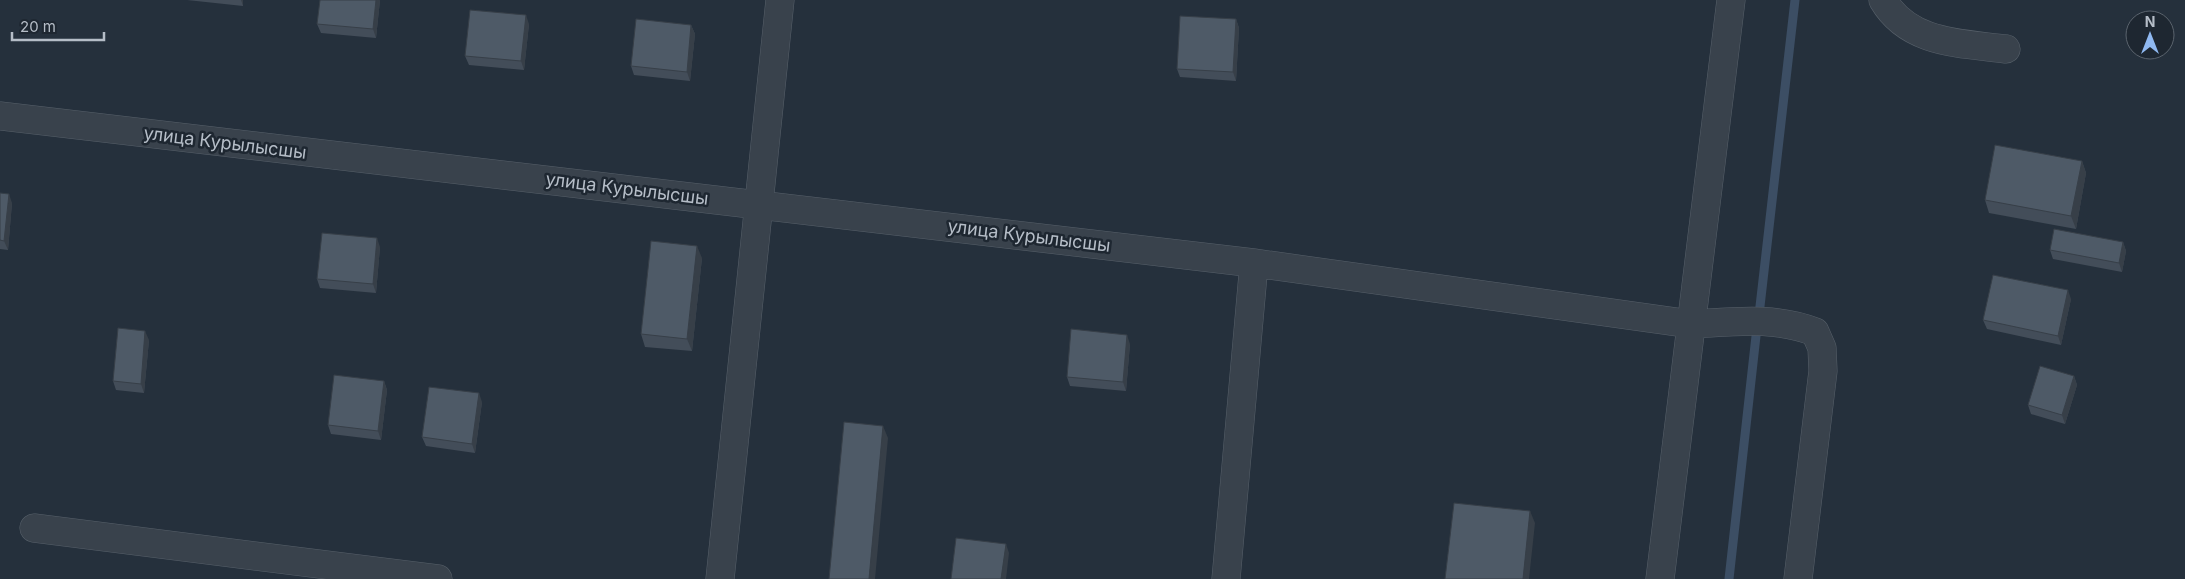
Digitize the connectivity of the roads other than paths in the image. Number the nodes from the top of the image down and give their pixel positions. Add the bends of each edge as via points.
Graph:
1 (780, 0) edge
2 (1731, 0) edge
3 (1883, 0) edge
4 (2006, 49) dead end
5 (0, 116) edge
6 (759, 205) junction
7 (1254, 262) junction
8 (1691, 324) junction
9 (34, 528) dead end
10 (438, 579) edge
11 (720, 579) edge
12 (1226, 579) edge
13 (1660, 579) edge
14 (1798, 579) edge

1 - 6 street
2 - 8 street
3 - 4 street via 1891,15 1911,29 1936,40
5 - 6 street, улица Курылысшы
6 - 7 street, улица Курылысшы
6 - 11 street
7 - 8 street, улица Курылысшы
7 - 12 street
8 - 13 street
8 - 14 street, улица Курылысшы via 1796,324 1815,332 1822,348 1823,371
9 - 10 street

